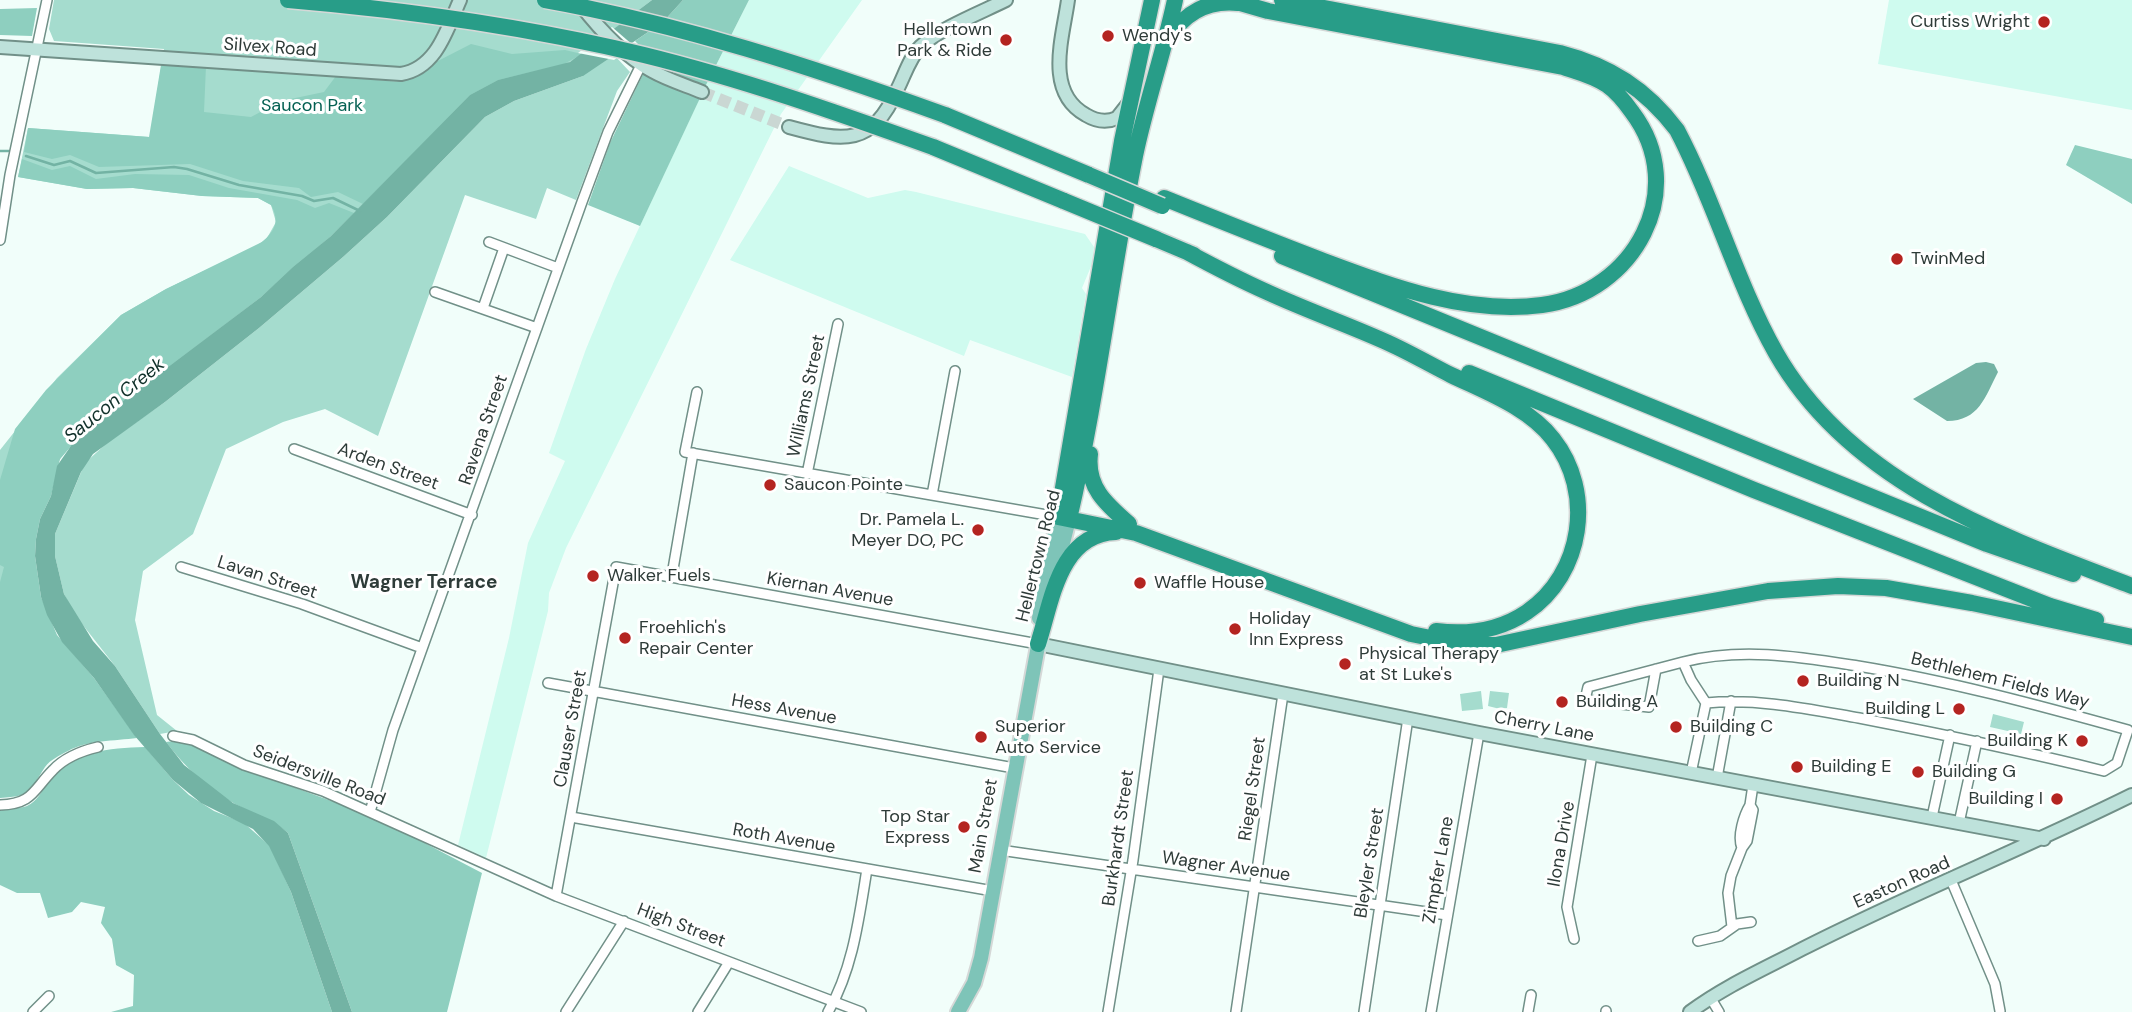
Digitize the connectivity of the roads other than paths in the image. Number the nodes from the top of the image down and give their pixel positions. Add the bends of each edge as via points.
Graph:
1 (47, 0) edge
2 (288, 0) edge
3 (460, 0) edge
4 (545, 0) edge
5 (577, 0) edge
6 (1006, 0) edge
7 (1068, 0) edge
8 (1152, 0) edge
9 (1175, 0) edge
10 (1282, 0) edge
11 (1236, 2) edge
12 (0, 47) edge
13 (37, 49) junction
14 (1161, 56) junction
15 (641, 65) junction
16 (1133, 87) junction
17 (702, 92) tunnel mouth
18 (789, 127) tunnel mouth
19 (1163, 202) junction
20 (0, 240) edge
21 (489, 242) dead end
22 (504, 248) junction
23 (1186, 252) junction
24 (558, 268) junction
25 (435, 292) dead end
26 (483, 308) junction
27 (838, 324) dead end
28 (537, 328) junction
29 (955, 371) dead end
30 (697, 392) dead end
31 (1089, 421) junction
32 (294, 449) dead end
33 (693, 453) junction
34 (807, 474) junction
35 (932, 495) junction
36 (1064, 514) junction
37 (472, 515) junction
38 (1132, 529) junction
39 (181, 567) dead end
40 (616, 567) joint
41 (677, 578) junction
42 (2132, 586) edge
43 (2132, 591) edge
44 (2132, 631) edge
45 (2132, 638) edge
46 (1038, 644) junction
47 (422, 648) junction
48 (1684, 662) junction
49 (1159, 669) junction
50 (1656, 669) junction
51 (548, 683) dead end
52 (593, 691) junction
53 (1283, 694) junction
54 (1731, 701) junction
55 (1706, 703) junction
56 (1408, 718) junction
57 (1479, 733) junction
58 (1950, 735) junction
59 (173, 736) dead end
60 (1977, 741) junction
61 (98, 747) dead end
62 (1592, 755) junction
63 (1014, 768) junction
64 (1691, 773) junction
65 (1717, 778) junction
66 (1753, 785) junction
67 (2132, 795) edge
68 (0, 805) edge
69 (370, 811) junction
70 (571, 817) junction
71 (1932, 817) junction
72 (1959, 822) junction
73 (2044, 839) junction
74 (1000, 850) junction
75 (490, 867) joint
76 (867, 869) junction
77 (1131, 870) junction
78 (1951, 880) junction
79 (1255, 887) junction
80 (993, 891) junction
81 (556, 896) junction
82 (1379, 904) junction
83 (1447, 915) junction
84 (624, 921) junction
85 (1751, 922) dead end
86 (1732, 928) junction
87 (1574, 939) dead end
88 (1698, 941) dead end
89 (730, 962) junction
90 (1531, 995) dead end
91 (49, 996) dead end
92 (1710, 998) junction
93 (834, 1002) junction
94 (2000, 1011) edge
95 (33, 1012) edge
96 (566, 1012) edge
97 (698, 1012) edge
98 (828, 1012) edge
99 (861, 1012) edge
100 (958, 1012) edge
101 (1108, 1012) edge
102 (1236, 1012) edge
103 (1364, 1012) edge
104 (1431, 1012) edge
105 (1528, 1012) edge
106 (1690, 1012) edge
107 (1719, 1012) edge

1 - 13 street
2 - 23 highway, bridge via 476,22 645,55 842,114 933,147
3 - 13 street, Silvex Road via 431,58 401,74
4 - 19 highway, bridge via 646,22 854,82
5 - 15 street via 600,29
6 - 18 street via 925,43 888,110 871,128 843,137
7 - 16 street via 1059,70 1069,101 1092,118 1113,120 1125,110
8 - 16 highway, Hellertown Road
9 - 14 highway, Hellertown Road
10 - 42 highway via 1560,53 1606,68 1630,82 1677,130 1776,354 1834,427 1886,472 1926,496 2018,541
11 - 14 highway via 1213,4 1191,14 1174,30
11 - 19 highway via 1563,67 1595,78 1614,90 1647,135 1656,180 1648,224 1632,255 1595,288 1544,305 1501,307 1403,288
12 - 13 street, Silvex Road
13 - 20 street via 9,175
14 - 31 highway, Hellertown Road via 1135,158
15 - 17 street
15 - 24 street, Ravena Street via 608,132
16 - 36 highway, Hellertown Road via 1101,259
19 - 43 highway via 1987,544
21 - 22 street
22 - 24 street
22 - 26 street
23 - 38 highway via 1268,293 1386,342 1525,413 1553,439 1567,461 1577,494 1576,540 1562,574 1527,612 1485,630 1454,633 1408,622 1170,536
23 - 44 highway via 1754,490 2050,606
24 - 28 street, Ravena Street
25 - 26 street
26 - 28 street
27 - 34 street, Williams Street
28 - 37 street, Ravena Street
29 - 35 street
30 - 33 street via 685,452
31 - 36 highway, Hellertown Road
31 - 38 highway via 1093,486
32 - 37 street, Arden Street
33 - 34 street
33 - 41 street via 673,569
34 - 35 street
35 - 36 street
36 - 38 highway
36 - 46 main road, Hellertown Road
37 - 47 street, Ravena Street
38 - 45 highway via 1411,634 1465,645 1496,645 1684,606 1814,586 1911,592
38 - 46 highway via 1104,533 1073,551
39 - 47 street, Lavan Street
40 - 41 street, Kiernan Avenue
40 - 52 street, Clauser Street
41 - 46 street, Kiernan Avenue
46 - 49 street, Cherry Lane
46 - 63 main road, Main Street
47 - 69 street, Ravena Street
48 - 50 street, Bethlehem Fields Way
48 - 55 street
48 - 60 street, Bethlehem Fields Way via 1718,656 1792,655 1924,677 2128,730 2118,763 2104,771
49 - 53 street, Cherry Lane
49 - 77 street, Burkhardt Street
50 - 50 street, Bethlehem Fields Way via 1588,687 1585,700 1649,707
51 - 52 street, Hess Avenue
52 - 63 street, Hess Avenue
52 - 70 street, Clauser Street
53 - 56 street, Cherry Lane
53 - 79 street, Riegel Street
54 - 55 street, Bethlehem Fields Way
54 - 58 street, Bethlehem Fields Way via 1786,704
54 - 65 street
55 - 64 street
56 - 57 street, Cherry Lane
56 - 82 street, Bleyler Street
57 - 62 street, Cherry Lane
57 - 83 street, Zimpfer Lane
58 - 60 street, Bethlehem Fields Way
58 - 71 street
59 - 69 street, Seidersville Road
60 - 72 street
61 - 68 street via 64,761 23,802
62 - 64 street, Cherry Lane
62 - 87 street, Ilona Drive via 1567,907
63 - 74 main road, Main Street
64 - 65 street, Cherry Lane
65 - 66 street, Cherry Lane
66 - 71 street, Cherry Lane
66 - 86 street via 1728,893
67 - 73 street, Easton Road
69 - 75 street, Seidersville Road
70 - 76 street, Roth Avenue
70 - 81 street, Clauser Street
71 - 72 street, Cherry Lane
72 - 73 street, Cherry Lane
73 - 78 street, Easton Road
74 - 77 street, Wagner Avenue
74 - 80 main road, Main Street
75 - 81 street, High Street
76 - 80 street, Roth Avenue
76 - 93 street via 852,954
77 - 79 street, Wagner Avenue
77 - 101 street, Burkhardt Street
78 - 92 street, Easton Road via 1865,917
78 - 94 street via 1995,984
79 - 82 street, Wagner Avenue
79 - 102 street, Riegel Street
80 - 100 main road, Main Street via 977,971
81 - 84 street, High Street
82 - 83 street, Wagner Avenue
82 - 103 street, Bleyler Street
83 - 104 street, Zimpfer Lane
84 - 89 street, High Street
84 - 96 street
85 - 86 street
86 - 88 street
89 - 93 street, High Street
89 - 97 street
90 - 105 street
91 - 95 street
92 - 106 street, Easton Road
92 - 107 street
93 - 98 street
93 - 99 street, High Street

